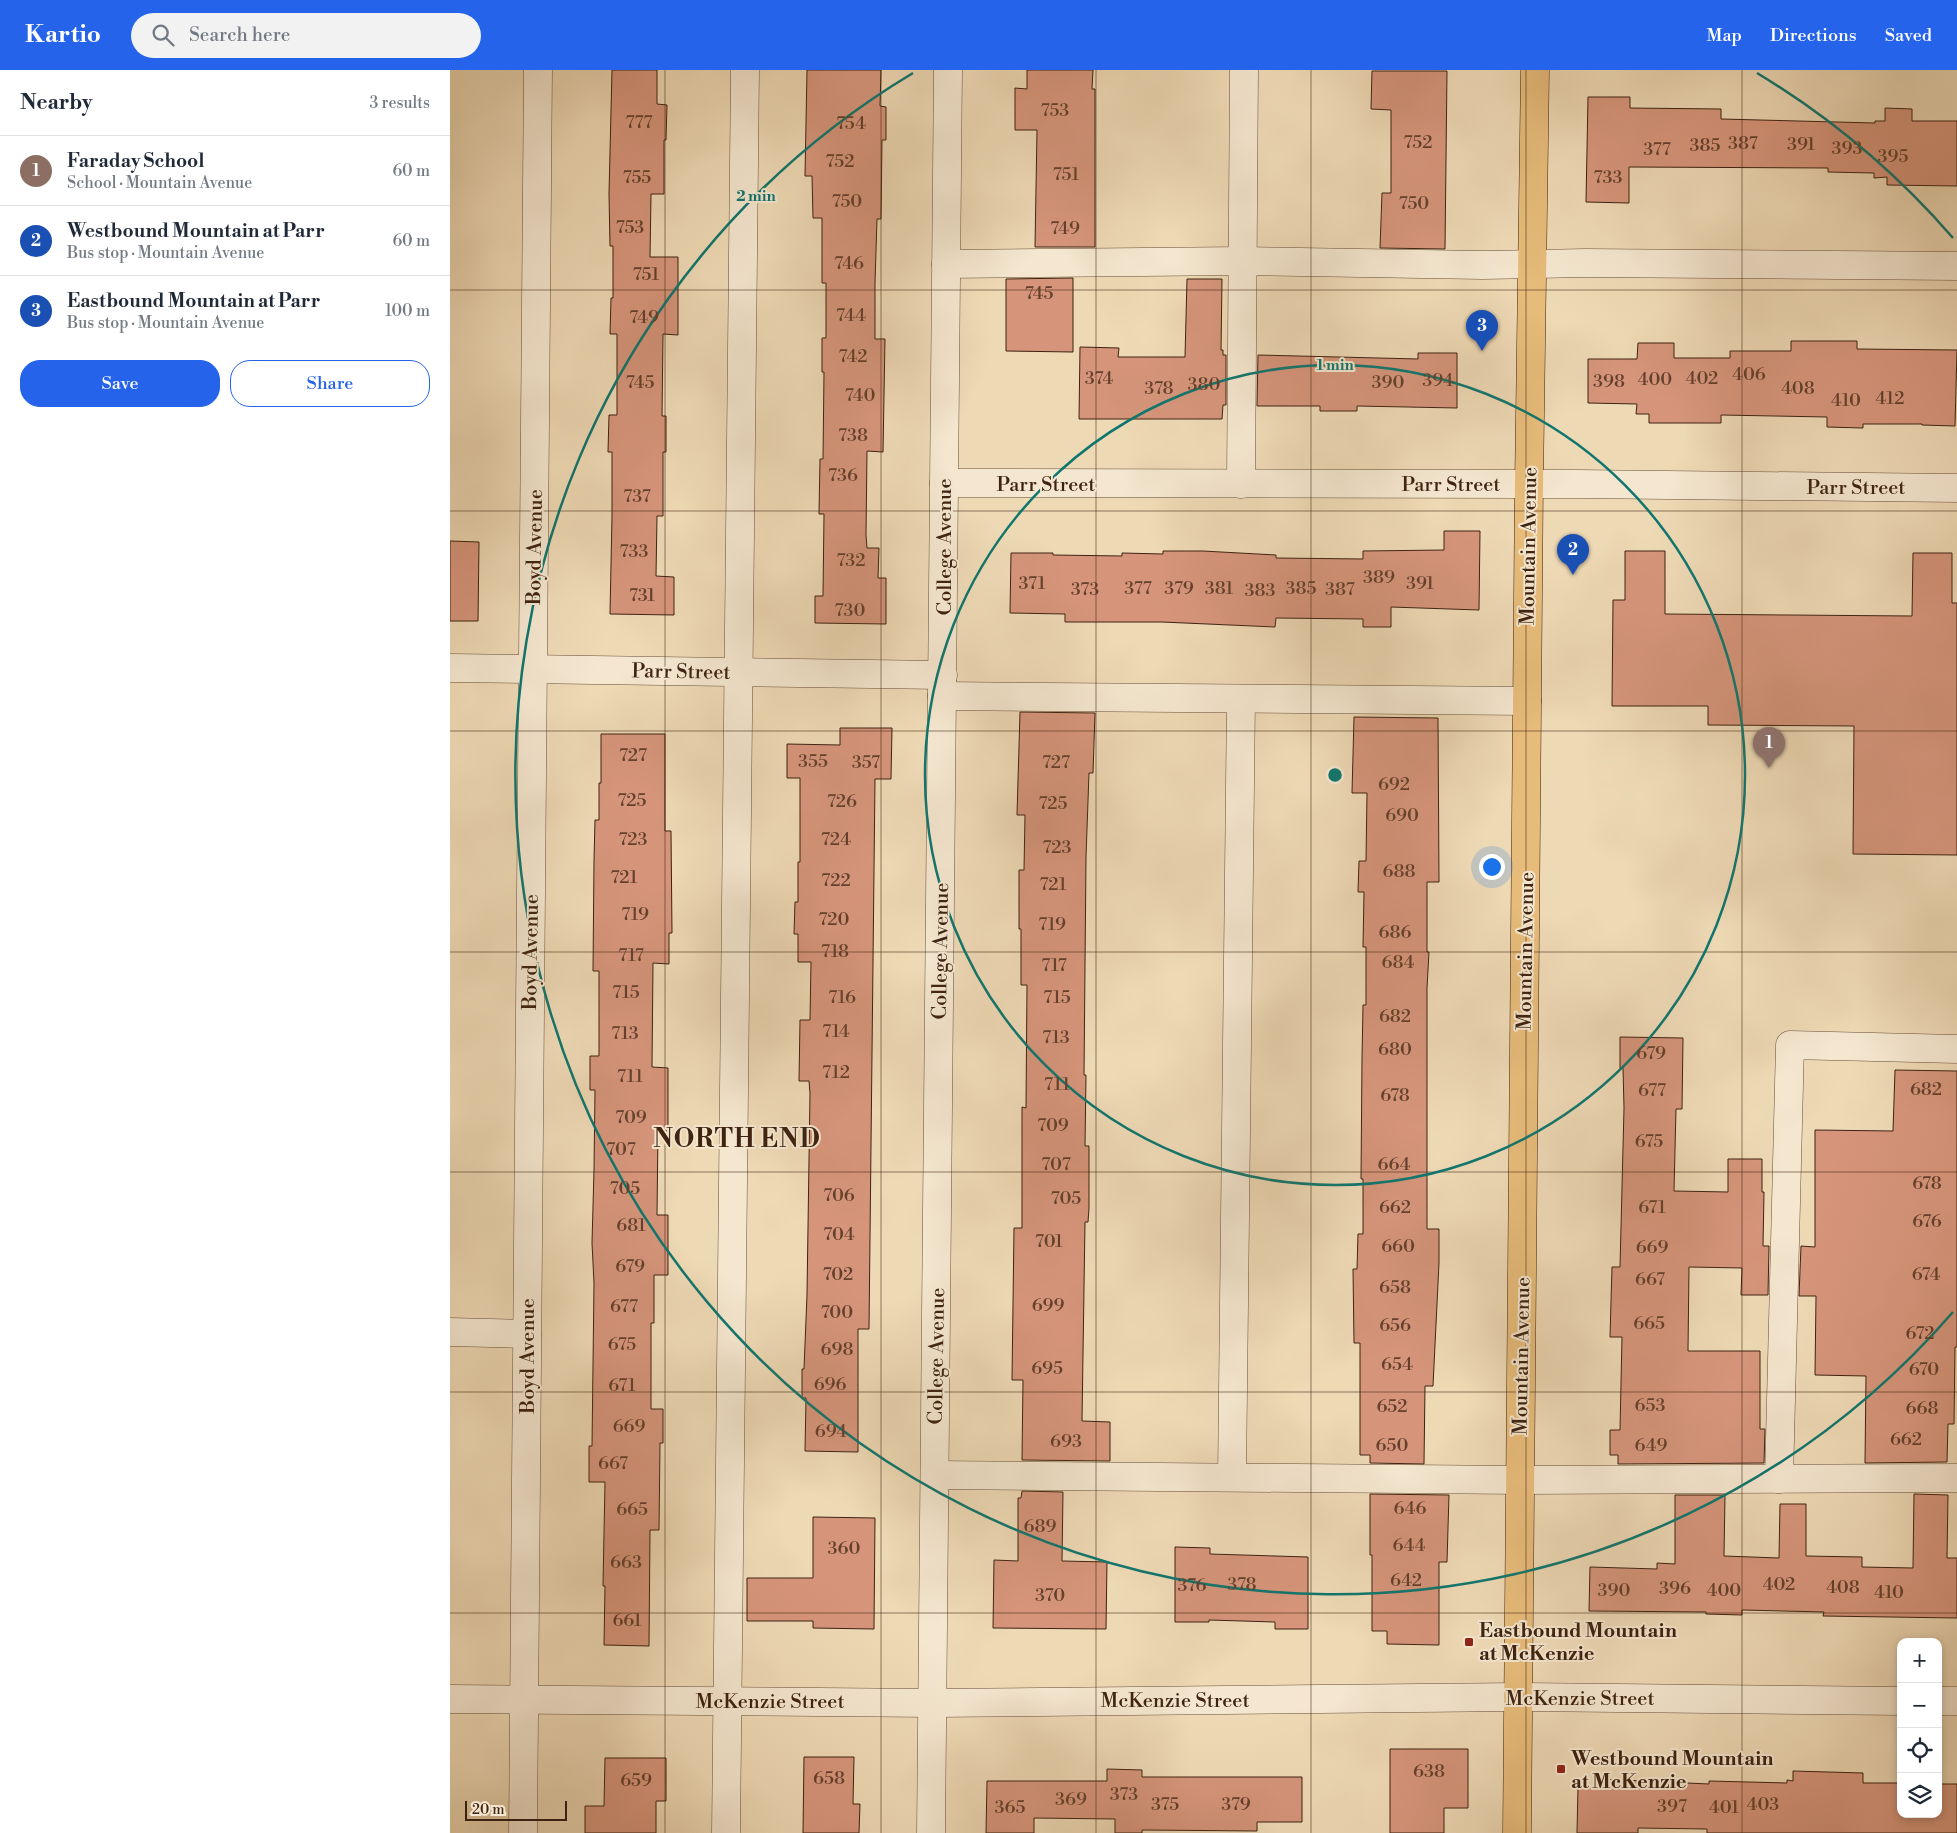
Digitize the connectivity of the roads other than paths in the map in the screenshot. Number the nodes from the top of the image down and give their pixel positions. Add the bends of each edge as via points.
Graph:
1 (538, 70) edge
2 (746, 70) edge
3 (948, 70) edge
4 (1244, 70) edge
5 (1535, 70) edge
6 (1242, 261) junction
7 (946, 264) junction
8 (1532, 265) junction
9 (1957, 266) edge
10 (944, 483) junction
11 (1241, 484) junction
12 (1529, 484) junction
13 (1957, 488) edge
14 (450, 668) edge
15 (533, 669) junction
16 (739, 672) junction
17 (942, 685) junction
18 (1241, 699) junction
19 (1527, 701) junction
20 (1957, 1049) edge
21 (450, 1332) edge
22 (527, 1334) junction
23 (935, 1475) junction
24 (1232, 1477) junction
25 (1957, 1478) edge
26 (1779, 1479) junction
27 (1520, 1480) junction
28 (1518, 1697) junction
29 (450, 1699) edge
30 (524, 1699) junction
31 (728, 1701) junction
32 (1897, 1701) edge
33 (1942, 1701) edge
34 (1957, 1701) edge
35 (932, 1703) junction
36 (522, 1833) edge
37 (726, 1833) edge
38 (931, 1833) edge
39 (1517, 1833) edge

1 - 15 street, Boyd Avenue
2 - 16 street
3 - 7 street, College Avenue
4 - 6 street
5 - 8 main road, Mountain Avenue
6 - 7 street
6 - 8 street
6 - 11 street
7 - 10 street, College Avenue
8 - 9 street
8 - 12 main road, Mountain Avenue
10 - 11 street, Parr Street
10 - 17 street, College Avenue
11 - 12 street, Parr Street
12 - 13 street, Parr Street
12 - 19 main road, Mountain Avenue
14 - 15 street, Parr Street
15 - 16 street, Parr Street
15 - 22 street, Boyd Avenue
16 - 17 street, Parr Street
16 - 31 street
17 - 18 street, Parr Street
17 - 23 street, College Avenue
18 - 19 street, Parr Street
18 - 24 street
19 - 27 main road, Mountain Avenue
20 - 26 street via 1790,1045
21 - 22 street
22 - 30 street, Boyd Avenue
23 - 24 street
23 - 35 street, College Avenue
24 - 27 street
25 - 26 street
26 - 27 street
27 - 28 main road, Mountain Avenue
28 - 32 street, McKenzie Street
28 - 35 street, McKenzie Street
28 - 39 main road, Mountain Avenue
29 - 30 street, McKenzie Street
30 - 31 street, McKenzie Street
30 - 36 street, Boyd Avenue
31 - 35 street, McKenzie Street
31 - 37 street
33 - 34 street
35 - 38 street, College Avenue

